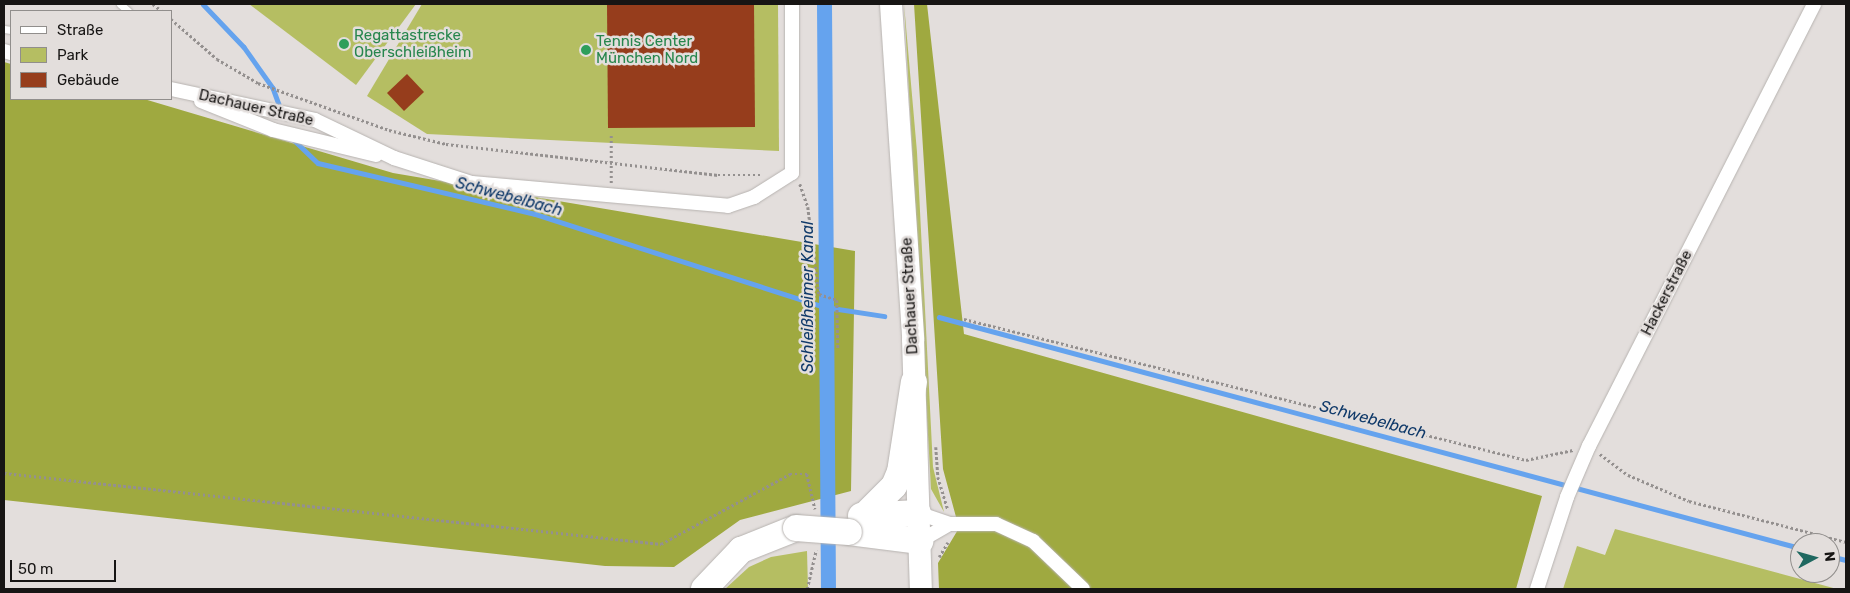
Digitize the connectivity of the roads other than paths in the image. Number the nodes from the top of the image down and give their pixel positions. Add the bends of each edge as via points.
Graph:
1 (792, 4) edge
2 (891, 4) edge
3 (1814, 4) edge
4 (172, 89) edge
5 (172, 89) edge
6 (394, 158) junction
7 (914, 382) junction
8 (918, 513) junction
9 (854, 522) junction
10 (950, 524) junction
11 (920, 540) junction
12 (704, 589) edge
13 (921, 589) edge
14 (1083, 589) edge
15 (1537, 589) edge

1 - 6 street, Dachauer Straße via 789,176 728,206 472,183
2 - 7 main road, Dachauer Straße
3 - 15 street, Hackerstraße via 1589,446 1567,497
4 - 6 street, Dachauer Straße via 315,120
5 - 6 street, Dachauer Straße via 273,130 325,145
7 - 8 main road, Dachauer Straße
7 - 9 highway via 900,472 894,486
8 - 9 highway
8 - 10 street
8 - 11 main road, Dachauer Straße
9 - 11 highway
9 - 12 highway, bridge via 806,521 741,550
10 - 11 street
10 - 14 street via 978,522 1014,530 1052,556
11 - 13 main road, Dachauer Straße

